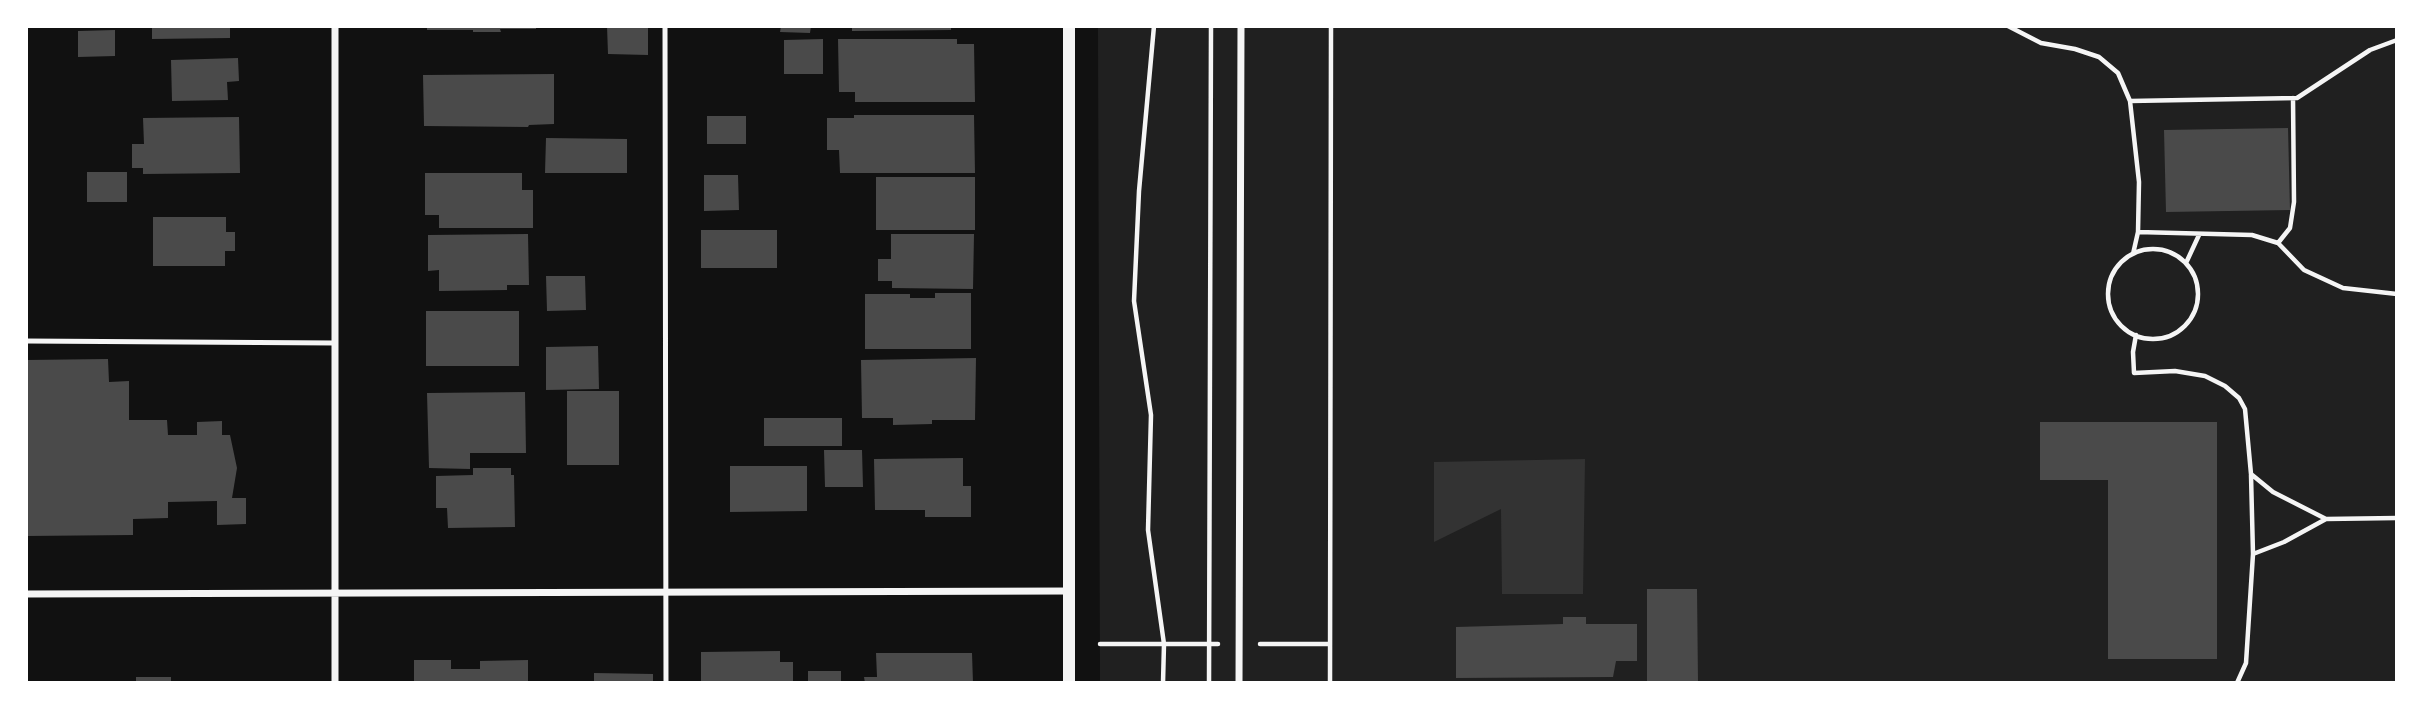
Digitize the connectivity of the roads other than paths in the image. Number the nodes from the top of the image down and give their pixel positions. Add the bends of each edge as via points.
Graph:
1 (335, 26) edge
2 (664, 26) edge
3 (1069, 26) edge
4 (1241, 26) edge
5 (26, 341) edge
6 (335, 343) junction
7 (1070, 591) junction
8 (335, 592) junction
9 (667, 592) junction
10 (26, 594) edge
11 (335, 683) edge
12 (666, 683) edge
13 (1069, 683) edge
14 (1239, 683) edge

1 - 6 street
2 - 9 lane
3 - 7 street
4 - 14 street
5 - 6 lane
6 - 8 street
7 - 9 street
7 - 13 street
8 - 9 street
8 - 10 street
8 - 11 street
9 - 12 lane

